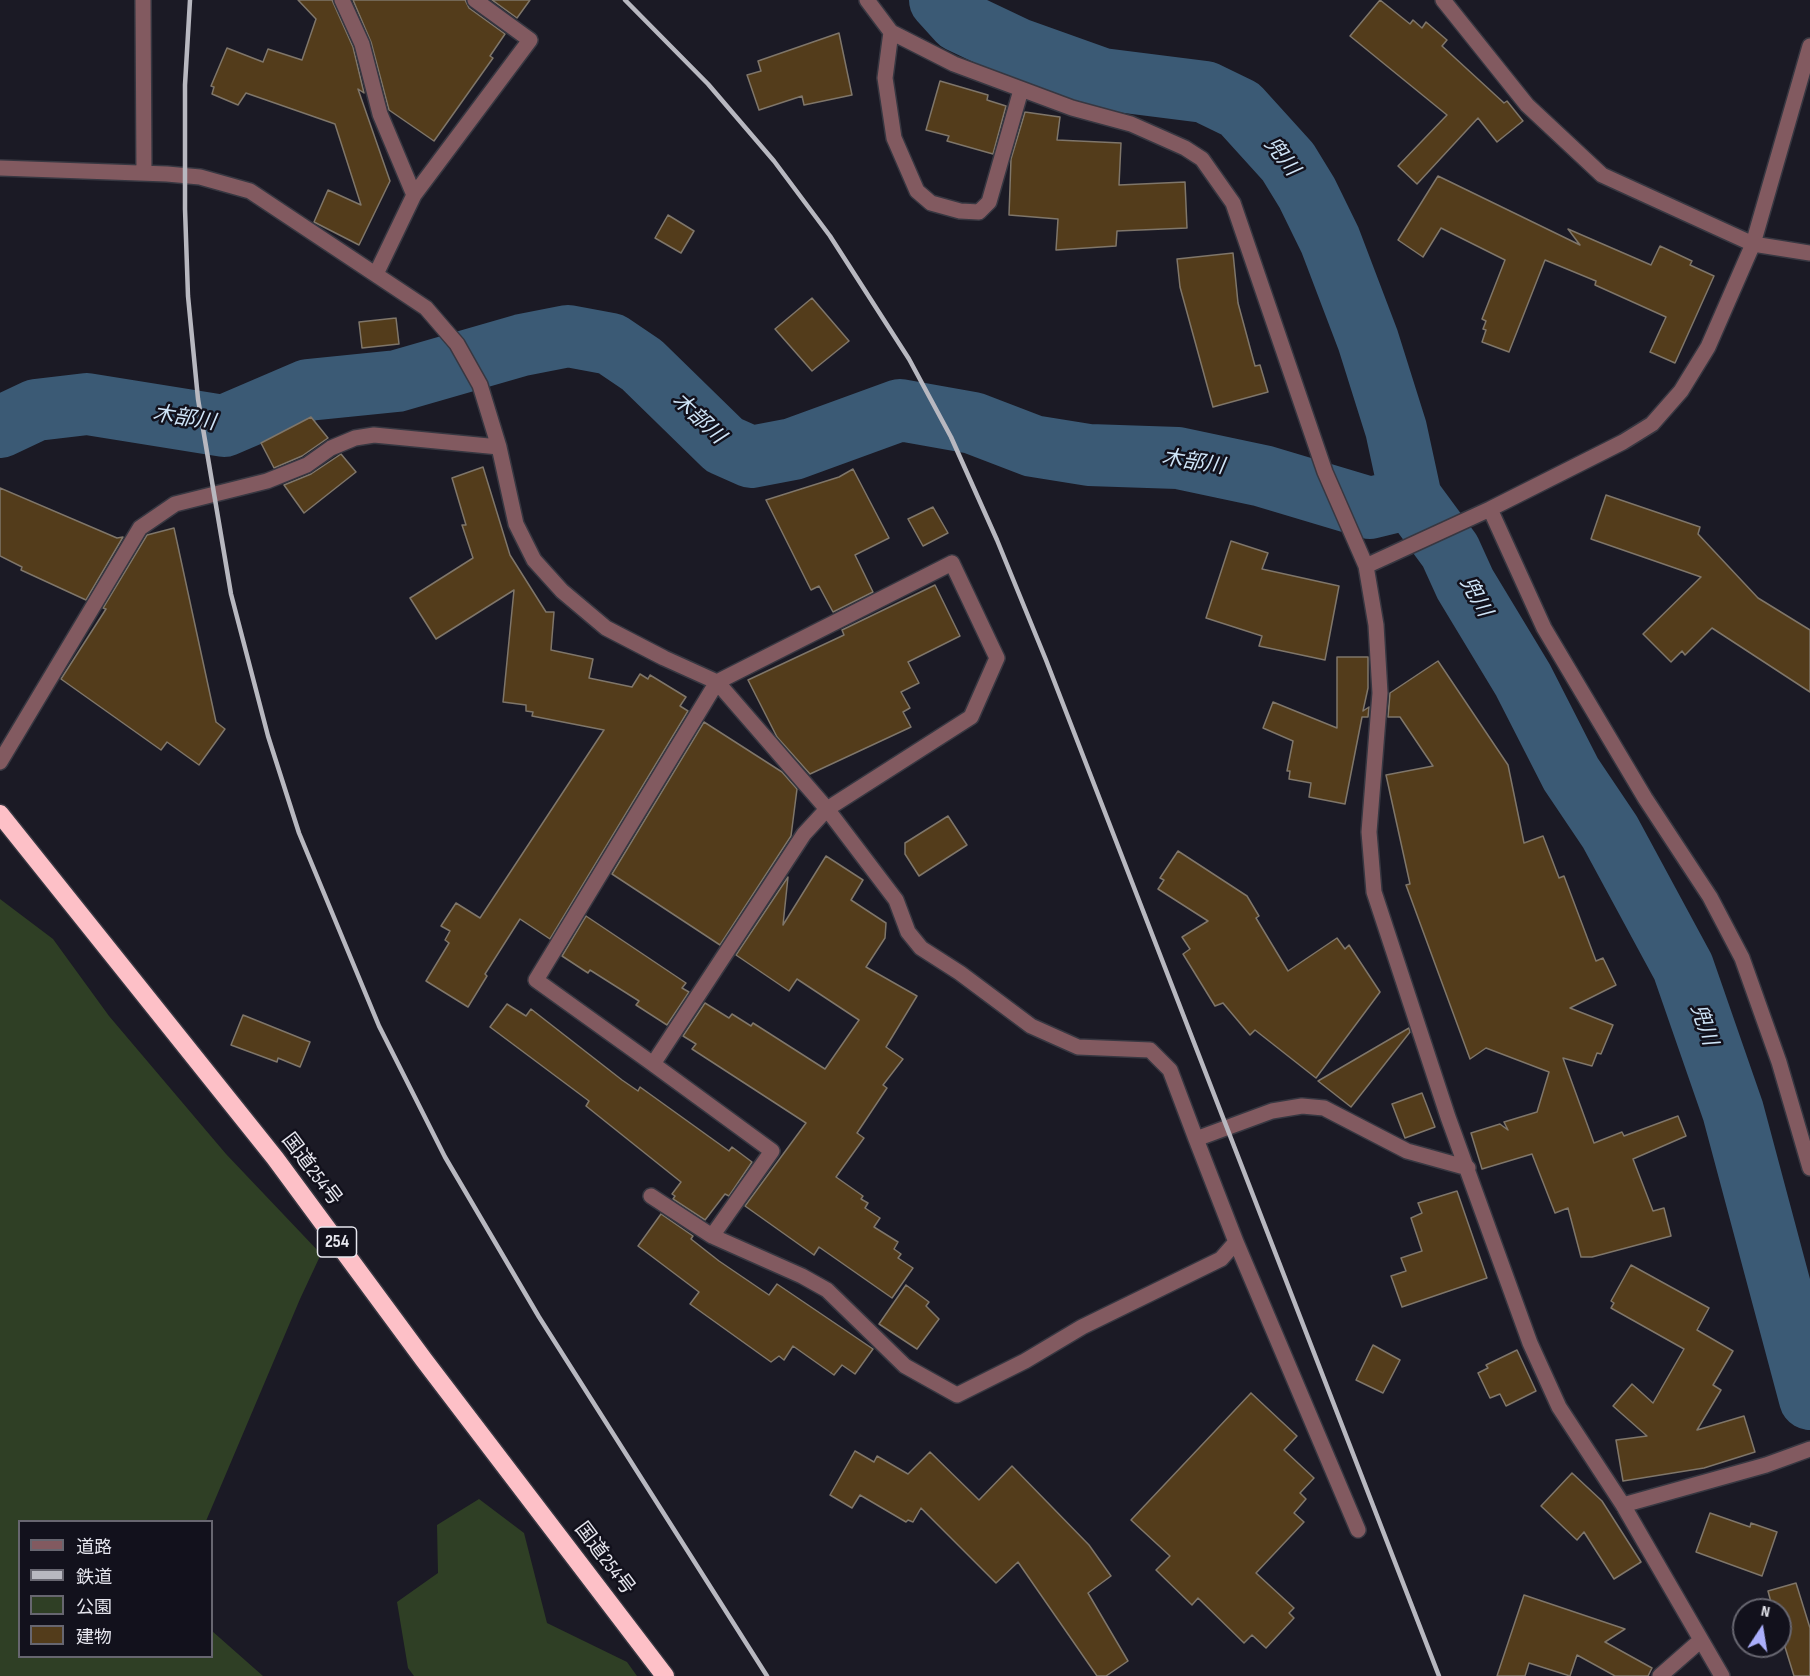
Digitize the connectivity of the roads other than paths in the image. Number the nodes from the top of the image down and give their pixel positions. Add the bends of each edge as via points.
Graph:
1 (143, 0) edge
2 (342, 0) edge
3 (475, 0) edge
4 (867, 0) edge
5 (1443, 0) edge
6 (891, 32) junction
7 (1810, 46) edge
8 (1021, 90) junction
9 (0, 168) edge
10 (144, 173) junction
11 (414, 195) junction
12 (1753, 244) junction
13 (1810, 253) edge
14 (376, 274) junction
15 (499, 447) junction
16 (1490, 509) junction
17 (1373, 563) junction
18 (717, 682) junction
19 (0, 762) edge
20 (827, 808) junction
21 (3, 823) edge
22 (653, 1064) junction
23 (1196, 1139) junction
24 (1810, 1167) edge
25 (1468, 1168) junction
26 (651, 1196) dead end
27 (712, 1236) junction
28 (1236, 1242) junction
29 (1810, 1449) edge
30 (1623, 1505) junction
31 (1358, 1530) dead end
32 (1701, 1640) junction
33 (665, 1676) edge
34 (1660, 1676) edge
35 (1722, 1676) edge

1 - 10 street
2 - 11 street via 362,44 380,114
3 - 11 street via 530,40
4 - 6 street
5 - 12 street via 1527,105 1602,175
6 - 8 street via 954,64
6 - 8 street via 885,78 894,138 917,191 931,203 979,212 989,202
7 - 12 street
8 - 17 street via 1131,123 1185,148 1202,159 1217,178 1233,203 1325,472 1345,521
9 - 10 street
10 - 14 street via 200,177 250,191
11 - 14 street
12 - 13 street
12 - 16 street via 1708,347 1681,391 1652,424
14 - 15 street via 426,308 457,344 480,385
15 - 18 street via 516,524 534,560 555,583 606,628
15 - 19 street via 374,435 355,438 331,448 307,465 267,481 175,504 140,528
16 - 17 street
16 - 24 street via 1544,628 1645,798 1710,897 1742,957
17 - 25 street via 1380,693 1369,832 1374,892
18 - 20 street
18 - 20 street via 952,562 997,658 971,717
18 - 22 street via 536,980
20 - 22 street via 804,834
20 - 23 street via 896,900 908,932 921,948 1030,1026 1078,1047 1150,1050 1170,1070
21 - 33 highway, 国道254号 / 254 via 275,1158
22 - 27 street via 772,1152
23 - 25 street via 1272,1111 1302,1106 1324,1108 1407,1151
23 - 28 street
25 - 30 street via 1530,1343 1559,1407
26 - 27 street
27 - 28 street via 827,1290 905,1366 957,1395 1082,1327 1221,1259
28 - 31 street
29 - 30 street
30 - 32 street
32 - 34 street
32 - 35 street

